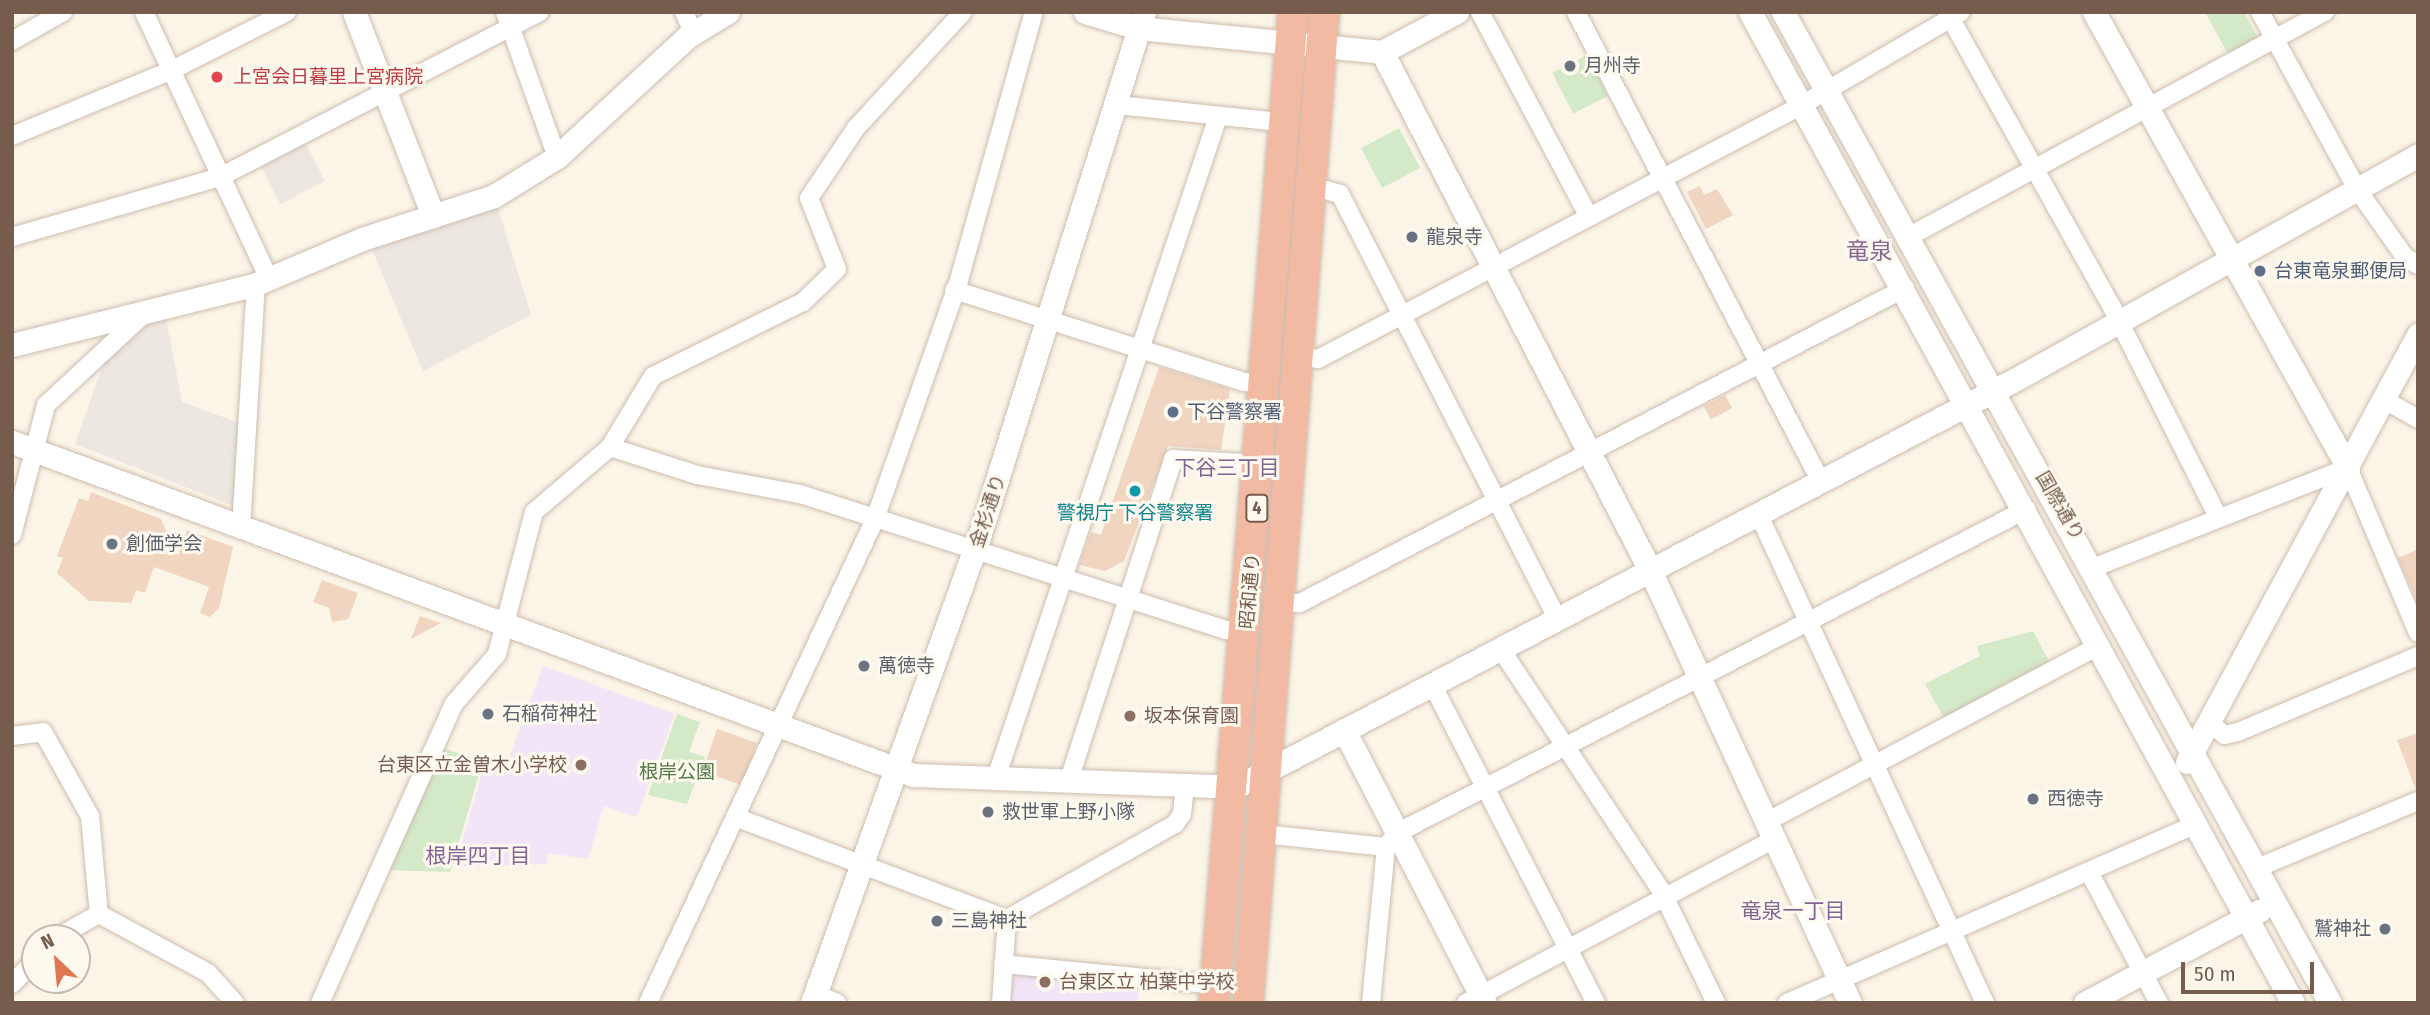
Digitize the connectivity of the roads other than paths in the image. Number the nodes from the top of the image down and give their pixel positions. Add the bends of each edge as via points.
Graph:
1 (63, 12) edge
2 (144, 12) edge
3 (287, 12) edge
4 (354, 12) edge
5 (540, 12) edge
6 (728, 12) edge
7 (963, 12) edge
8 (1034, 12) edge
9 (1085, 12) edge
10 (1457, 12) edge
11 (1480, 12) edge
12 (1576, 12) edge
13 (1750, 12) edge
14 (1783, 12) edge
15 (2094, 12) edge
16 (2260, 12) edge
17 (2325, 12) edge
18 (1953, 14) edge
19 (507, 20) edge
20 (1141, 20) edge
21 (688, 22) edge
22 (1292, 26) edge
23 (1323, 27) edge
24 (2275, 39) junction
25 (12, 41) edge
26 (1382, 52) junction
27 (170, 71) junction
28 (1827, 90) junction
29 (385, 92) junction
30 (1117, 105) junction
31 (1802, 105) junction
32 (2149, 108) junction
33 (1218, 117) junction
34 (1287, 123) junction
35 (12, 136) edge
36 (2418, 155) edge
37 (557, 156) junction
38 (2033, 170) junction
39 (220, 177) junction
40 (1665, 177) junction
41 (1312, 186) junction
42 (2357, 189) junction
43 (433, 216) junction
44 (1589, 217) junction
45 (1910, 236) junction
46 (12, 237) edge
47 (2233, 257) junction
48 (2418, 265) edge
49 (1493, 267) junction
50 (262, 282) junction
51 (1905, 288) junction
52 (954, 290) junction
53 (145, 313) junction
54 (1401, 316) junction
55 (2116, 320) junction
56 (1050, 321) junction
57 (2418, 334) edge
58 (12, 345) edge
59 (1140, 349) junction
60 (1300, 357) junction
61 (1761, 363) junction
62 (1266, 384) junction
63 (1994, 390) junction
64 (2383, 399) junction
65 (1969, 403) junction
66 (2418, 419) edge
67 (12, 442) edge
68 (611, 447) junction
69 (34, 451) junction
70 (1587, 453) junction
71 (1260, 464) junction
72 (2348, 468) junction
73 (1820, 480) junction
74 (1497, 500) junction
75 (2027, 509) junction
76 (1758, 513) junction
77 (2217, 515) junction
78 (875, 519) junction
79 (242, 528) junction
80 (12, 535) edge
81 (975, 550) junction
82 (2095, 567) junction
83 (1650, 570) junction
84 (1064, 576) junction
85 (1130, 597) junction
86 (2411, 597) edge
87 (1281, 601) junction
88 (1557, 618) junction
89 (1810, 621) junction
90 (505, 625) junction
91 (1246, 631) junction
92 (2418, 633) edge
93 (2100, 645) junction
94 (1500, 648) junction
95 (2418, 656) edge
96 (1699, 678) junction
97 (1432, 684) junction
98 (2212, 725) junction
99 (776, 726) junction
100 (1344, 730) junction
101 (12, 736) edge
102 (1565, 747) junction
103 (2194, 752) junction
104 (1876, 765) junction
105 (1269, 769) junction
106 (897, 770) junction
107 (995, 781) junction
108 (2173, 781) junction
109 (1068, 783) junction
110 (1185, 786) junction
111 (1236, 787) junction
112 (1485, 790) junction
113 (2418, 801) edge
114 (735, 817) junction
115 (2197, 824) junction
116 (1770, 831) junction
117 (1262, 834) junction
118 (1392, 840) junction
119 (863, 867) junction
120 (2258, 868) junction
121 (2089, 872) junction
122 (1665, 898) junction
123 (2275, 902) junction
124 (99, 914) junction
125 (2247, 917) junction
126 (1007, 919) junction
127 (81, 924) edge
128 (1953, 931) junction
129 (1568, 950) junction
130 (1003, 964) junction
131 (2143, 972) junction
132 (1840, 979) junction
133 (1215, 994) edge
134 (814, 998) edge
135 (1477, 1000) edge
136 (235, 1003) edge
137 (320, 1003) edge
138 (648, 1003) edge
139 (837, 1003) edge
140 (1001, 1003) edge
141 (1248, 1003) edge
142 (1371, 1003) edge
143 (1596, 1003) edge
144 (1716, 1003) edge
145 (1787, 1003) edge
146 (1850, 1003) edge
147 (1985, 1003) edge
148 (2085, 1003) edge
149 (2159, 1003) edge
150 (2293, 1003) edge
151 (2330, 1003) edge

1 - 25 street
2 - 27 street
3 - 27 street
4 - 29 street
5 - 19 street
6 - 21 street
7 - 68 street via 856,128 808,198 837,270 803,302 653,376
8 - 52 street
9 - 20 street
10 - 26 street
11 - 44 street
12 - 40 street
13 - 31 street, 国際通り
14 - 28 street, 国際通り
15 - 32 street
16 - 24 street
17 - 24 street
18 - 28 street
18 - 38 street
19 - 29 street
19 - 37 street
20 - 22 street
20 - 30 street, 金杉通り
21 - 37 street
22 - 23 street
22 - 34 highway, 昭和通り / 4
23 - 26 street
23 - 41 highway, 昭和通り / 4
24 - 32 street
24 - 42 street
26 - 49 street
27 - 35 street
27 - 39 street
28 - 31 street
28 - 45 street, 国際通り
29 - 39 street
29 - 43 street
30 - 33 street
30 - 56 street, 金杉通り
31 - 40 street
31 - 51 street, 国際通り
32 - 38 street
32 - 47 street
33 - 34 street
33 - 59 street
34 - 62 highway, 昭和通り / 4
36 - 42 street
37 - 43 street via 494,196
38 - 45 street
38 - 55 street
39 - 46 street
39 - 50 street
40 - 44 street
40 - 61 street
41 - 54 street via 1340,194
41 - 60 highway, 昭和通り / 4
42 - 47 street
42 - 48 street via 2405,257
43 - 50 street
44 - 49 street
45 - 63 street, 国際通り
47 - 55 street
47 - 72 street
49 - 54 street
49 - 70 street
50 - 53 street
50 - 79 street
51 - 61 street
51 - 65 street, 国際通り
52 - 56 street
52 - 78 street
53 - 58 street
53 - 69 street via 46,405
54 - 60 street via 1318,359
54 - 74 street
55 - 63 street
55 - 77 street
56 - 59 street
56 - 81 street, 金杉通り
57 - 64 street
59 - 62 street
59 - 84 street
60 - 87 highway, 昭和通り / 4
61 - 70 street
61 - 73 street
62 - 71 highway, 昭和通り / 4
63 - 65 street
63 - 82 street, 国際通り
64 - 66 street
64 - 72 street
65 - 73 street
65 - 75 street, 国際通り
67 - 69 street
68 - 78 street
68 - 90 street via 534,512
69 - 79 street
69 - 80 street
70 - 74 street
70 - 83 street
71 - 85 street via 1172,459
71 - 91 highway, 昭和通り / 4
72 - 77 street
72 - 86 street
72 - 98 street
73 - 76 street
74 - 87 street via 1300,603
74 - 88 street
75 - 89 street
75 - 93 street, 国際通り
76 - 83 street
76 - 89 street
77 - 82 street
78 - 81 street
78 - 99 street via 822,642
79 - 90 street
81 - 84 street
81 - 106 street, 金杉通り
82 - 103 street, 国際通り
83 - 88 street
83 - 96 street
84 - 85 street
84 - 107 street
85 - 91 street via 1225,630
85 - 109 street
86 - 92 street
87 - 105 highway, 昭和通り / 4
88 - 94 street
89 - 96 street
89 - 104 street
90 - 99 street
90 - 137 street via 497,654 447,717
91 - 111 highway, 昭和通り / 4
93 - 104 street
93 - 108 street, 国際通り
94 - 97 street
94 - 102 street
95 - 98 street via 2238,732 2225,735
96 - 102 street
96 - 116 street
97 - 100 street
97 - 112 street
98 - 103 street
99 - 106 street
99 - 114 street
100 - 105 street
100 - 118 street
101 - 124 street via 43,732 90,816
102 - 112 street
102 - 122 street
103 - 108 street
103 - 120 street, 国際通り
104 - 116 street
104 - 128 street
105 - 111 street
105 - 117 highway, 昭和通り / 4
106 - 107 street
106 - 119 street, 金杉通り
107 - 109 street
108 - 115 street, 国際通り
109 - 110 street
110 - 111 street
110 - 126 street via 1182,814 1175,824
111 - 133 highway, 昭和通り / 4
112 - 118 street
112 - 129 street
113 - 120 street
114 - 119 street
114 - 138 street
115 - 121 street
115 - 125 street, 国際通り
116 - 122 street
116 - 132 street
117 - 118 street
117 - 141 highway, 昭和通り / 4
118 - 135 street
118 - 142 street
119 - 126 street
119 - 134 street, 金杉通り
120 - 123 street, 国際通り
121 - 128 street
121 - 131 street
122 - 129 street
122 - 144 street
123 - 125 street
123 - 151 street, 国際通り
124 - 127 street
124 - 136 street via 208,973
125 - 131 street
125 - 150 street, 国際通り
126 - 130 street
128 - 132 street
128 - 147 street
129 - 135 street
129 - 143 street
130 - 133 street
130 - 140 street
131 - 148 street
131 - 149 street
132 - 145 street
132 - 146 street
134 - 139 street

